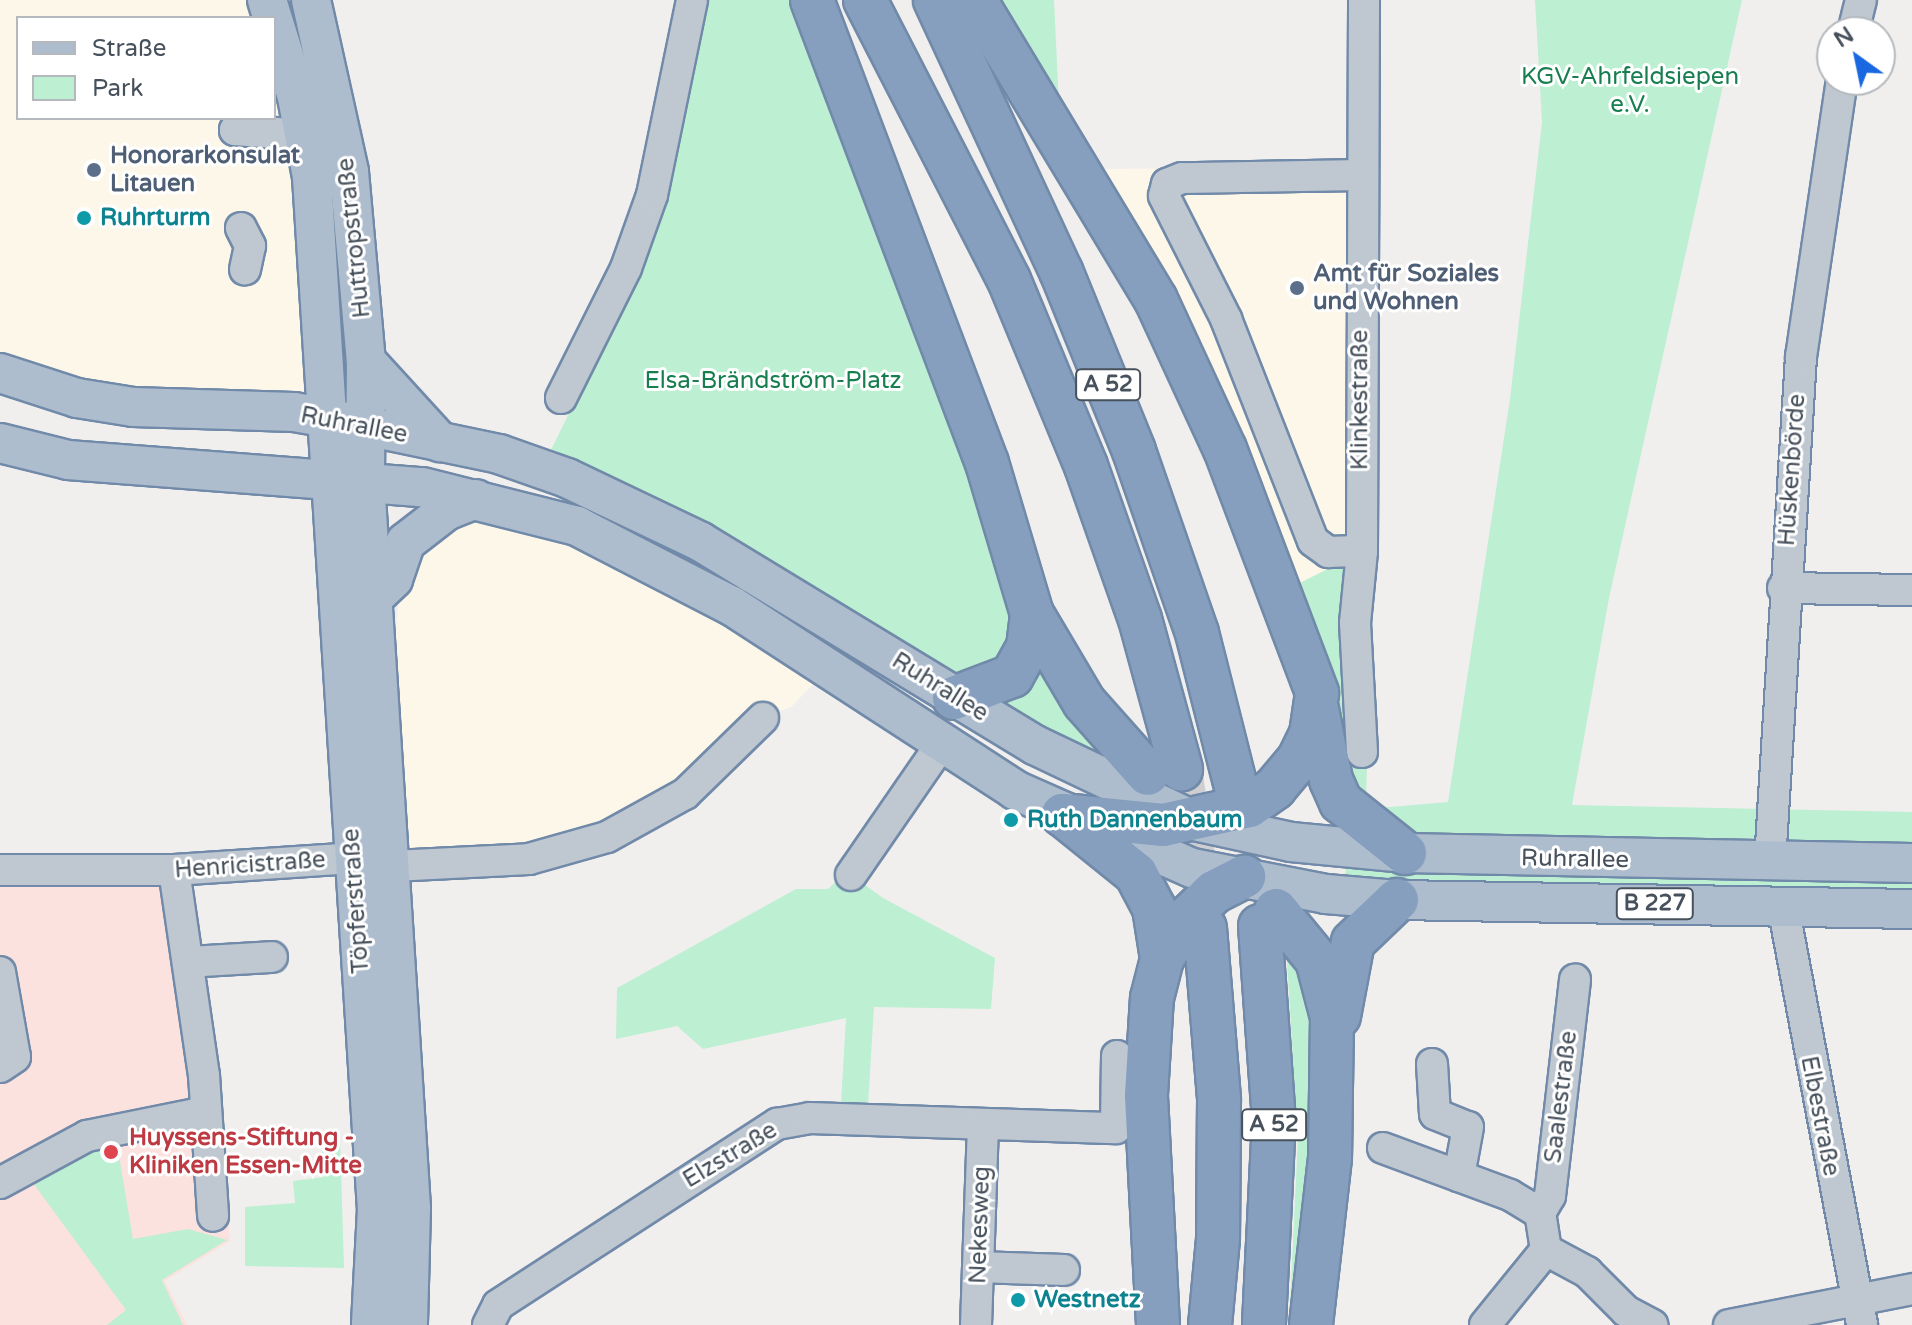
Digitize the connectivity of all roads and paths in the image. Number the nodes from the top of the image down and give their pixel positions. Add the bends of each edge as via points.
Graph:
1 (311, 0) edge
2 (692, 0) edge
3 (812, 0) edge
4 (865, 0) edge
5 (935, 0) edge
6 (975, 0) edge
7 (1364, 0) edge
8 (276, 26) edge
9 (1840, 96) edge
10 (241, 120) edge
11 (304, 135) junction
12 (1361, 175) junction
13 (241, 228) dead end
14 (245, 269) dead end
15 (366, 361) junction
16 (0, 373) edge
17 (561, 398) dead end
18 (327, 418) junction
19 (367, 427) junction
20 (440, 442) junction
21 (0, 443) edge
22 (348, 479) junction
23 (476, 499) junction
24 (1362, 551) junction
25 (1783, 588) junction
26 (1912, 590) edge
27 (375, 596) junction
28 (1032, 614) junction
29 (954, 698) junction
30 (1317, 708) junction
31 (763, 718) dead end
32 (940, 746) junction
33 (1362, 752) dead end
34 (1149, 777) junction
35 (1236, 787) dead end
36 (1062, 815) junction
37 (1194, 821) junction
38 (1322, 846) junction
39 (1405, 853) junction
40 (353, 858) junction
41 (1770, 862) junction
42 (1912, 863) edge
43 (393, 866) junction
44 (0, 870) edge
45 (174, 870) junction
46 (851, 875) dead end
47 (1244, 877) junction
48 (1397, 900) junction
49 (1783, 906) junction
50 (1912, 909) edge
51 (1268, 918) junction
52 (1205, 928) tunnel mouth
53 (272, 957) dead end
54 (1162, 959) junction
55 (188, 962) junction
56 (0, 972) edge
57 (1575, 979) dead end
58 (400, 989) junction
59 (1333, 1041) junction
60 (1117, 1056) dead end
61 (1432, 1064) dead end
62 (0, 1067) edge
63 (205, 1112) junction
64 (983, 1124) junction
65 (1383, 1148) dead end
66 (1459, 1176) junction
67 (0, 1183) edge
68 (1540, 1213) junction
69 (213, 1216) dead end
70 (1546, 1250) junction
71 (978, 1267) junction
72 (1064, 1270) dead end
73 (1912, 1289) edge
74 (1859, 1312) edge
75 (371, 1325) edge
76 (408, 1325) edge
77 (488, 1325) edge
78 (976, 1325) edge
79 (1158, 1325) edge
80 (1210, 1325) edge
81 (1264, 1325) edge
82 (1311, 1325) edge
83 (1485, 1325) edge
84 (1649, 1325) edge
85 (1729, 1325) edge

1 - 15 main road, Huttropstraße via 349,172
2 - 17 street via 652,195 626,268
3 - 28 highway via 987,463
4 - 34 highway, A 52 via 1009,280 1086,466 1140,619
5 - 35 highway, A 52 via 1061,271 1134,451 1197,633
6 - 30 highway via 1124,242 1187,363 1305,653
7 - 12 street, Klinkestraße
8 - 11 main road, Huttropstraße
9 - 25 street, Hüskenbörde via 1801,357
10 - 11 street via 235,130
11 - 18 main road, Huttropstraße via 312,177
12 - 24 street, Klinkestraße
12 - 24 street via 1182,178 1167,184 1164,196 1226,319 1313,541 1328,552
13 - 14 street via 250,246
15 - 19 main road, Huttropstraße
15 - 20 main road
16 - 18 main road, Ruhrallee via 77,398 133,407 294,412
18 - 19 main road, Ruhrallee
18 - 22 main road, Huttropstraße
19 - 20 main road, Ruhrallee
19 - 22 main road, Huttropstraße
20 - 29 main road, Ruhrallee via 512,459 638,509 774,585
21 - 22 main road, Ruhrallee via 68,460
22 - 23 main road, Ruhrallee
22 - 27 main road, Töpferstraße
22 - 40 main road, Töpferstraße
23 - 27 main road via 446,511 406,542 393,579
23 - 32 main road, Ruhrallee via 577,526 678,575
24 - 33 street, Klinkestraße via 1355,623
25 - 26 street
25 - 41 street, Hüskenbörde
27 - 43 main road, Töpferstraße
28 - 29 highway via 1028,647 1012,676
28 - 34 highway via 1084,702
29 - 34 main road, Ruhrallee
30 - 37 highway via 1299,759 1275,788 1249,806
30 - 39 highway via 1331,780 1341,802
31 - 43 street via 685,794 607,837 529,859
32 - 36 main road, Ruhrallee
32 - 46 street
34 - 37 main road, Ruhrallee
36 - 37 highway via 1145,824
36 - 47 main road, Ruhrallee via 1162,858
36 - 54 highway via 1136,874 1154,908
37 - 38 main road, Ruhrallee
37 - 47 main road, Ruhrallee
38 - 39 main road, Ruhrallee
38 - 47 main road
39 - 41 main road, Ruhrallee / B 227
40 - 45 street, Henricistraße
40 - 58 street, Henricistraße via 367,865 376,880 380,926
40 - 75 main road, Töpferstraße via 377,1209
41 - 42 main road, Ruhrallee / B 227
43 - 58 main road, Töpferstraße
44 - 45 street, Henricistraße
45 - 55 street
47 - 48 main road, Ruhrallee / B 227 via 1326,894
47 - 51 main road, Ruhrallee
47 - 54 highway via 1223,885 1196,908
48 - 49 main road, Ruhrallee / B 227
48 - 59 highway via 1353,942
49 - 50 main road, Ruhrallee / B 227
49 - 74 street, Elbestraße
51 - 59 highway via 1321,969
51 - 81 highway, A 52 via 1274,1119
52 - 80 highway, A 52 via 1219,1100 1218,1239
53 - 55 street
54 - 79 highway via 1152,998 1146,1073
55 - 63 street
56 - 62 street via 15,1057
57 - 68 street, Saalestraße via 1550,1196
58 - 76 main road, Töpferstraße via 412,1234
59 - 82 highway via 1330,1158
60 - 64 street, Elzstraße via 1116,1128
61 - 66 street via 1435,1114 1468,1127
63 - 67 street via 146,1134 59,1147
63 - 69 street
64 - 71 street, Nekesweg
64 - 77 street, Elzstraße via 810,1118 777,1124 498,1305
65 - 66 street
66 - 68 street
68 - 70 street, Saalestraße
70 - 83 street
70 - 84 street via 1587,1272
71 - 72 street
71 - 78 street, Nekesweg
73 - 74 street
74 - 85 street

